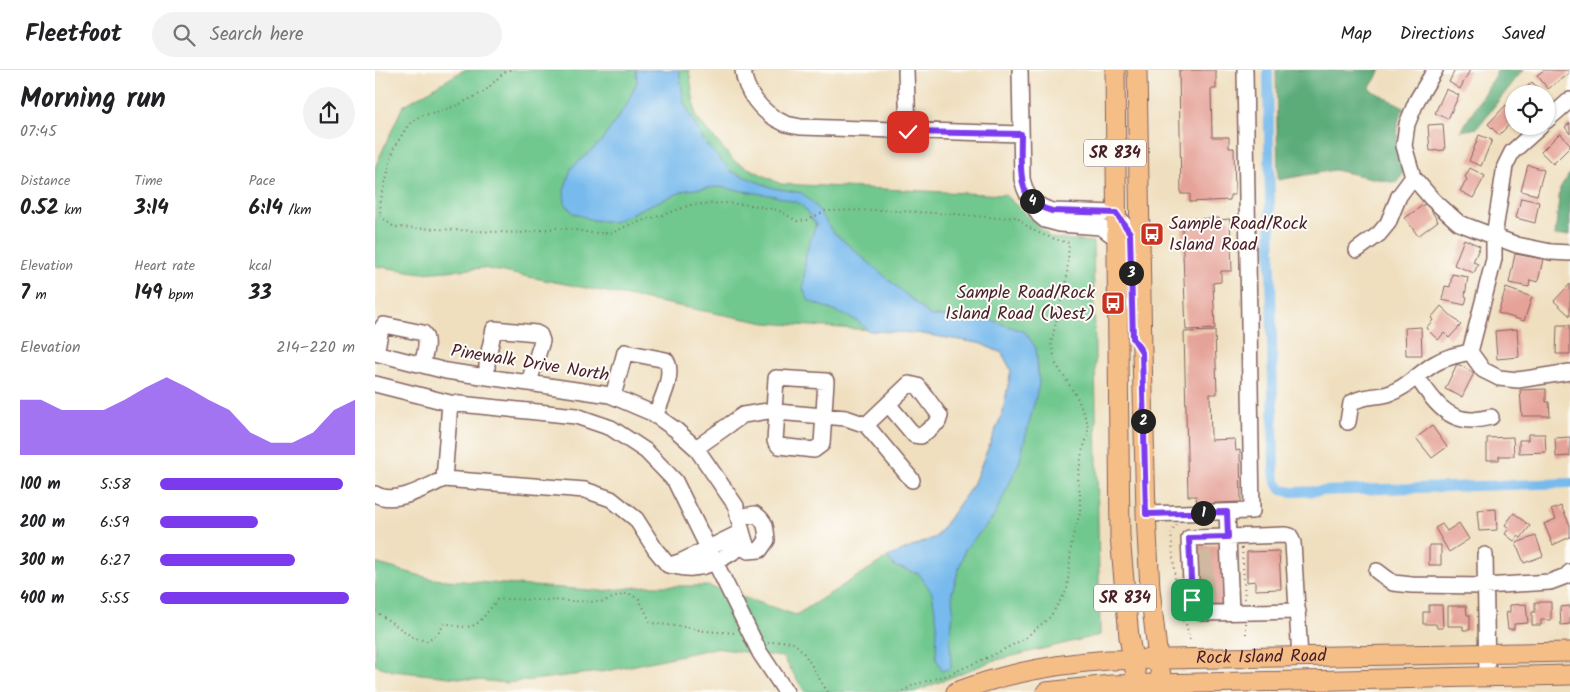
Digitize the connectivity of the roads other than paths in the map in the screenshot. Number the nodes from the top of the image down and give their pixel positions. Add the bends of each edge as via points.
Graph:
1 (743, 70) edge
2 (906, 70) edge
3 (1020, 70) edge
4 (1115, 70) edge
5 (1137, 70) edge
6 (1245, 70) edge
7 (1435, 70) edge
8 (1570, 100) edge
9 (1555, 113) edge
10 (908, 132) junction
11 (1021, 134) junction
12 (1531, 135) edge
13 (1413, 177) junction
14 (1030, 200) junction
15 (1140, 212) junction
16 (1116, 213) junction
17 (1494, 236) junction
18 (1116, 238) junction
19 (1357, 250) dead end
20 (1570, 253) edge
21 (1142, 352) junction
22 (1470, 352) junction
23 (375, 353) edge
24 (422, 365) junction
25 (1570, 372) edge
26 (487, 376) junction
27 (1417, 377) junction
28 (529, 382) junction
29 (375, 384) edge
30 (613, 396) junction
31 (450, 403) junction
32 (888, 404) dead end
33 (776, 412) junction
34 (655, 416) junction
35 (824, 416) junction
36 (1491, 417) dead end
37 (1347, 422) dead end
38 (866, 425) junction
39 (696, 448) junction
40 (444, 479) junction
41 (912, 480) dead end
42 (375, 494) edge
43 (1227, 512) junction
44 (1146, 514) junction
45 (738, 517) junction
46 (744, 538) junction
47 (709, 547) junction
48 (1228, 547) junction
49 (1485, 555) dead end
50 (716, 562) junction
51 (668, 565) junction
52 (1377, 571) dead end
53 (1570, 572) edge
54 (1485, 586) junction
55 (1229, 593) junction
56 (1298, 611) junction
57 (757, 647) junction
58 (1568, 652) edge
59 (1487, 654) junction
60 (1300, 657) junction
61 (1134, 659) junction
62 (1158, 659) junction
63 (1568, 675) edge
64 (1487, 676) junction
65 (1139, 688) edge
66 (1163, 688) edge
67 (773, 692) edge
68 (786, 692) edge
69 (956, 692) edge
70 (1046, 692) edge

1 - 10 street via 752,95 765,112 783,123 801,127
2 - 10 street
3 - 11 street
4 - 15 main road via 1126,96 1127,195
4 - 16 main road, SR 834
5 - 15 main road, SR 834
6 - 43 street via 1252,511
7 - 13 street via 1407,124 1404,146
8 - 9 street
10 - 11 street
11 - 14 street via 1022,179
12 - 17 street via 1511,152 1505,166
13 - 17 street via 1459,223
13 - 19 street via 1399,196 1388,223
14 - 16 street via 1052,211
14 - 18 street via 1045,220 1101,227
15 - 21 main road, SR 834
16 - 18 main road, SR 834
16 - 21 street via 1130,233 1133,338
17 - 20 street via 1517,245
17 - 22 street via 1493,259
18 - 61 main road, SR 834 via 1120,536
21 - 44 main road, SR 834
22 - 25 street via 1483,370 1499,378 1518,380
22 - 27 street via 1450,356
23 - 24 street, Pinewalk Drive North
23 - 24 street via 384,325 423,333 427,340
24 - 26 street, Pinewalk Drive North
26 - 28 street, Pinewalk Drive North
26 - 28 street via 494,328 536,333 542,341
27 - 36 street via 1437,405 1453,416 1470,420
27 - 37 street via 1387,394 1357,399 1351,403
28 - 30 street, Pinewalk Drive North
29 - 31 street
30 - 34 street, Pinewalk Drive North
30 - 34 street via 625,352 666,360 670,372
31 - 40 street
31 - 47 street via 576,416 611,428 646,451 675,481
32 - 38 street
33 - 35 street
33 - 35 street via 775,441 779,446 814,450 822,444
33 - 35 street via 776,378 826,381
33 - 39 street via 743,415
34 - 39 street, Pinewalk Drive North
35 - 38 street via 846,418
38 - 41 street
39 - 45 street, Pinewalk Drive North via 736,506
40 - 42 street via 411,494 391,498
40 - 51 street via 585,490 611,499 635,519
43 - 44 street
43 - 48 street
44 - 62 main road, SR 834
45 - 46 street, Pinewalk Drive North
45 - 46 street via 755,514 765,527 767,540 760,550 749,551
46 - 47 street
46 - 50 street
47 - 50 street
47 - 51 street
48 - 55 street
48 - 55 street via 1189,538 1195,595 1192,604 1196,610 1204,613
48 - 56 street via 1290,536
49 - 54 street
50 - 51 street via 691,568
50 - 57 street
52 - 54 street via 1393,583
53 - 54 street via 1550,582
54 - 59 street
55 - 56 street
56 - 60 street
57 - 67 street
57 - 68 street
58 - 59 main road, Rock Island Road
58 - 63 main road
59 - 60 main road, Rock Island Road
59 - 64 street
60 - 62 main road, Rock Island Road
61 - 62 main road, Rock Island Road
61 - 65 main road, SR 834
61 - 69 main road, Rock Island Road via 1048,666 994,678
62 - 66 main road, SR 834
63 - 64 main road, Rock Island Road
64 - 66 main road, Rock Island Road
65 - 66 main road, Rock Island Road
65 - 70 main road, Rock Island Road via 1081,687

